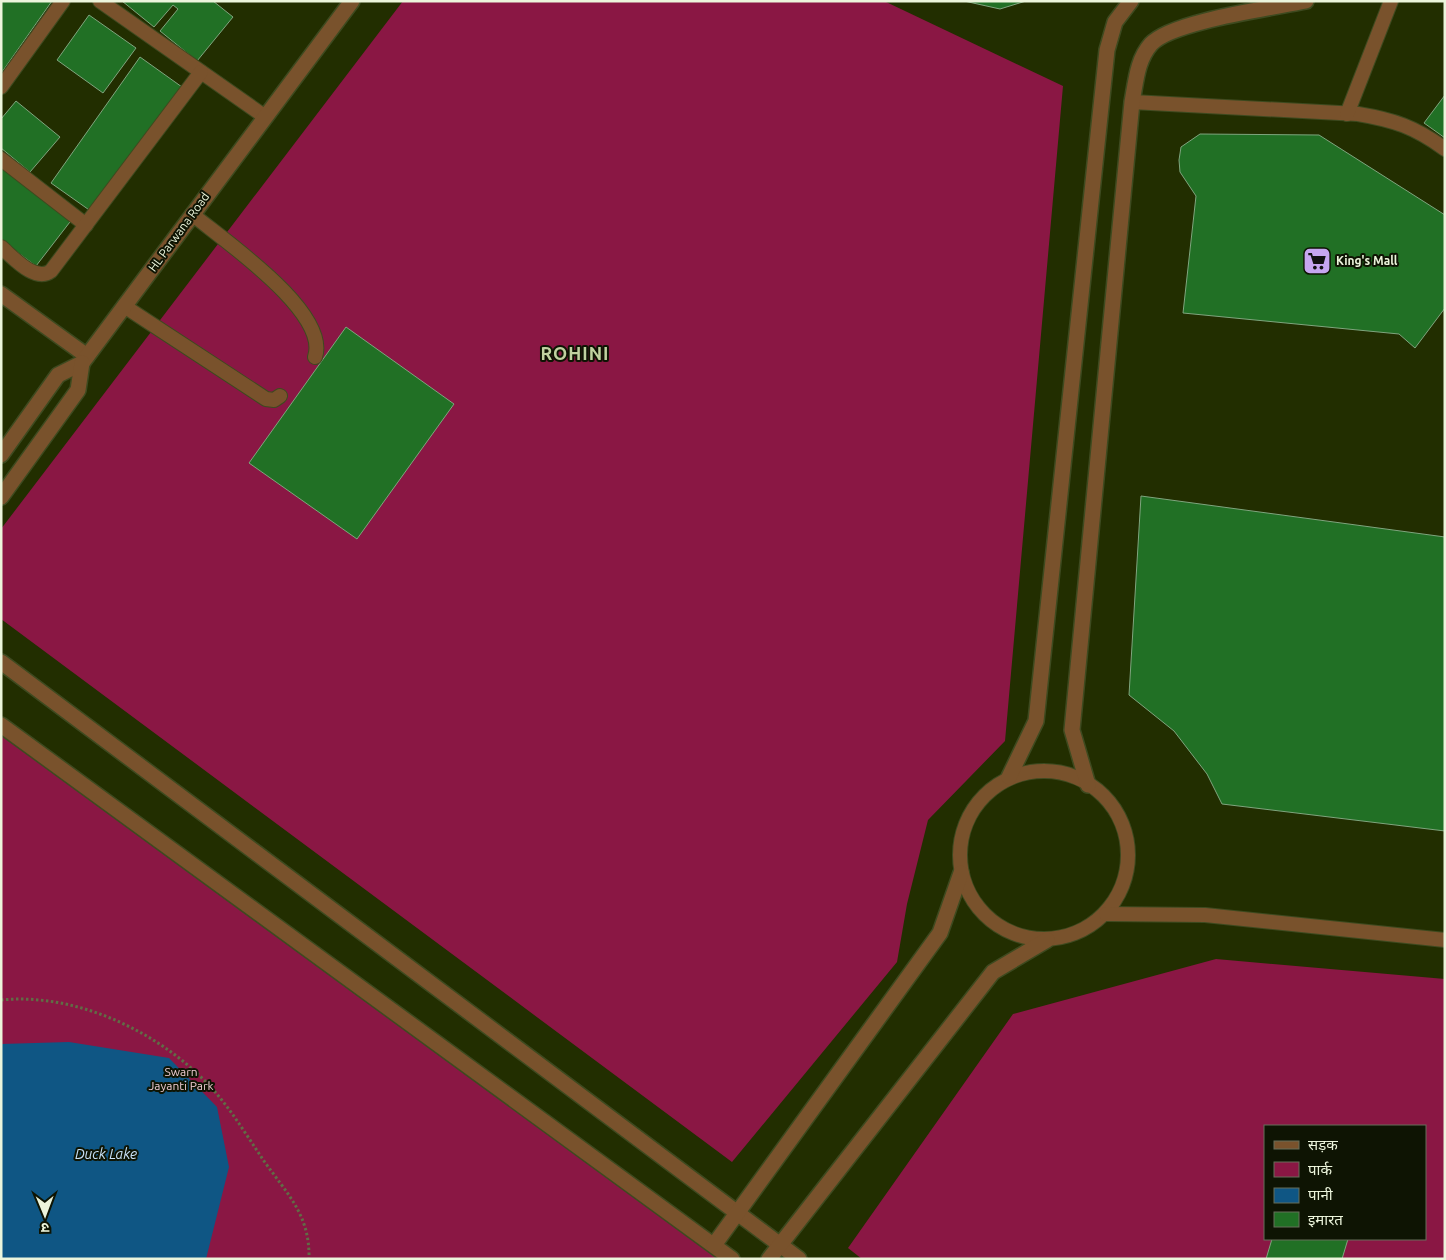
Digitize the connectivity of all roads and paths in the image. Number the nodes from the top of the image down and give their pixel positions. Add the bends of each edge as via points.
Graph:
1 (63, 1) edge
2 (100, 1) edge
3 (352, 1) edge
4 (1131, 1) edge
5 (1306, 1) edge
6 (1391, 1) edge
7 (201, 72) junction
8 (1, 88) edge
9 (1132, 102) junction
10 (1347, 114) junction
11 (264, 116) junction
12 (1445, 149) edge
13 (1, 159) edge
14 (192, 214) junction
15 (86, 225) junction
16 (1, 247) edge
17 (1, 294) edge
18 (124, 306) junction
19 (315, 357) dead end
20 (84, 359) junction
21 (280, 396) dead end
22 (1, 455) edge
23 (1, 497) edge
24 (1, 662) edge
25 (1, 725) edge
26 (1010, 777) junction
27 (1088, 785) junction
28 (961, 873) junction
29 (1106, 914) junction
30 (1046, 940) junction
31 (1445, 940) edge
32 (1, 1000) edge
33 (736, 1212) junction
34 (780, 1245) junction
35 (714, 1246) junction
36 (308, 1259) edge
37 (732, 1259) edge
38 (769, 1259) edge
39 (799, 1259) edge

1 - 8 lane
2 - 7 lane
3 - 11 street, HL Parwana Road
4 - 26 street via 1115,22 1106,50 1036,721
5 - 9 street via 1174,29 1152,43 1139,62
6 - 10 lane
7 - 11 lane
7 - 15 lane
9 - 10 lane
9 - 27 street via 1072,730
10 - 12 lane via 1394,120 1428,136
11 - 14 street, HL Parwana Road
13 - 15 lane
14 - 18 street, HL Parwana Road
14 - 19 lane via 292,298 316,336
15 - 16 lane via 47,274 32,272
17 - 20 street
18 - 20 street, HL Parwana Road
18 - 21 lane via 266,399 274,400
20 - 22 street, HL Parwana Road via 58,375
20 - 23 street via 78,390
24 - 33 street
25 - 35 street
26 - 27 lane via 1042,770 1076,777
26 - 28 lane via 981,797 963,828 958,859
27 - 29 lane via 1103,794 1122,822 1129,854 1123,886
28 - 30 lane via 965,889 986,918 1012,934
28 - 33 street via 940,933
29 - 30 lane via 1078,933
29 - 31 lane via 1205,915
30 - 34 street via 993,972
32 - 36 path via 22,998 81,1008 110,1018 170,1050 216,1093 300,1210 307,1235
33 - 34 street
33 - 35 street
34 - 38 street
34 - 39 street
35 - 37 street

